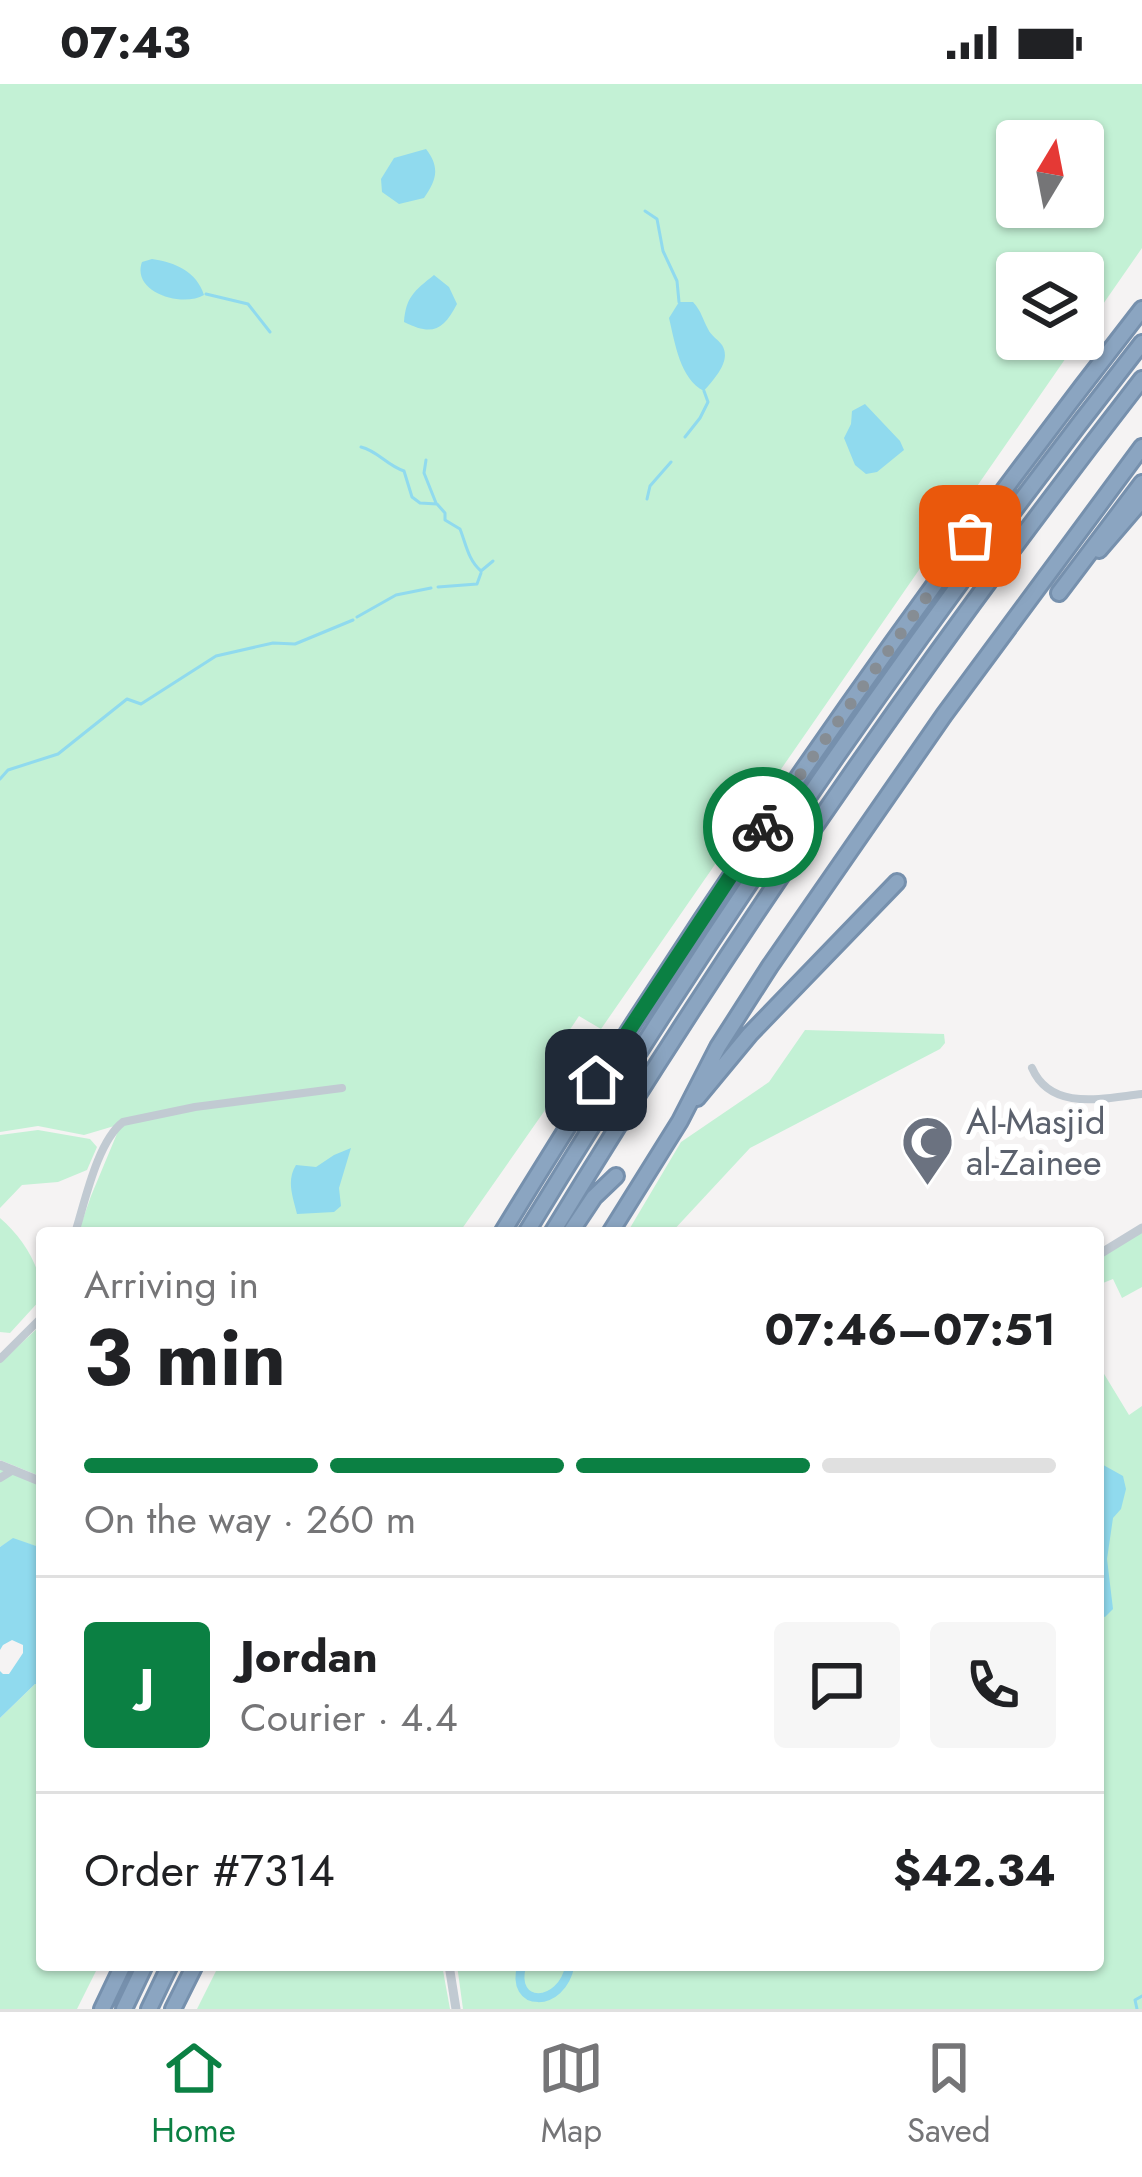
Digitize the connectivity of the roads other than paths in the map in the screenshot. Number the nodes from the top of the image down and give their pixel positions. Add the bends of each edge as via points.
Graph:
1 (1142, 310) edge
2 (1142, 343) edge
3 (1142, 379) edge
4 (1142, 447) edge
5 (1142, 483) edge
6 (1142, 500) edge
7 (896, 883) dead end
8 (1032, 1067) dead end
9 (342, 1088) dead end
10 (1142, 1094) edge
11 (680, 1121) junction
12 (616, 1176) dead end
13 (77, 1227) edge
14 (506, 1227) edge
15 (530, 1227) edge
16 (556, 1227) edge
17 (574, 1227) edge
18 (614, 1227) edge
19 (1142, 1228) edge
20 (1104, 1251) edge
21 (36, 1323) edge
22 (0, 1359) edge
23 (0, 1465) edge
24 (13, 1470) junction
25 (0, 1478) edge
26 (36, 1480) edge
27 (120, 1971) edge
28 (142, 1971) edge
29 (167, 1971) edge
30 (192, 1971) edge
31 (449, 1971) edge
32 (102, 2009) edge
33 (124, 2009) edge
34 (148, 2009) edge
35 (173, 2009) edge
36 (457, 2009) edge

1 - 14 highway via 786,794
2 - 15 highway via 789,823
3 - 16 highway via 820,818
4 - 11 highway via 841,862 718,1047
5 - 6 highway via 1059,593
7 - 11 highway via 750,1034
8 - 10 street via 1045,1087 1071,1098
9 - 13 street via 122,1122 105,1144
11 - 18 highway
12 - 17 highway
19 - 20 street
21 - 22 street
23 - 24 street
24 - 25 street
24 - 26 street
27 - 32 highway
28 - 33 highway
29 - 34 highway
30 - 35 highway
31 - 36 street

